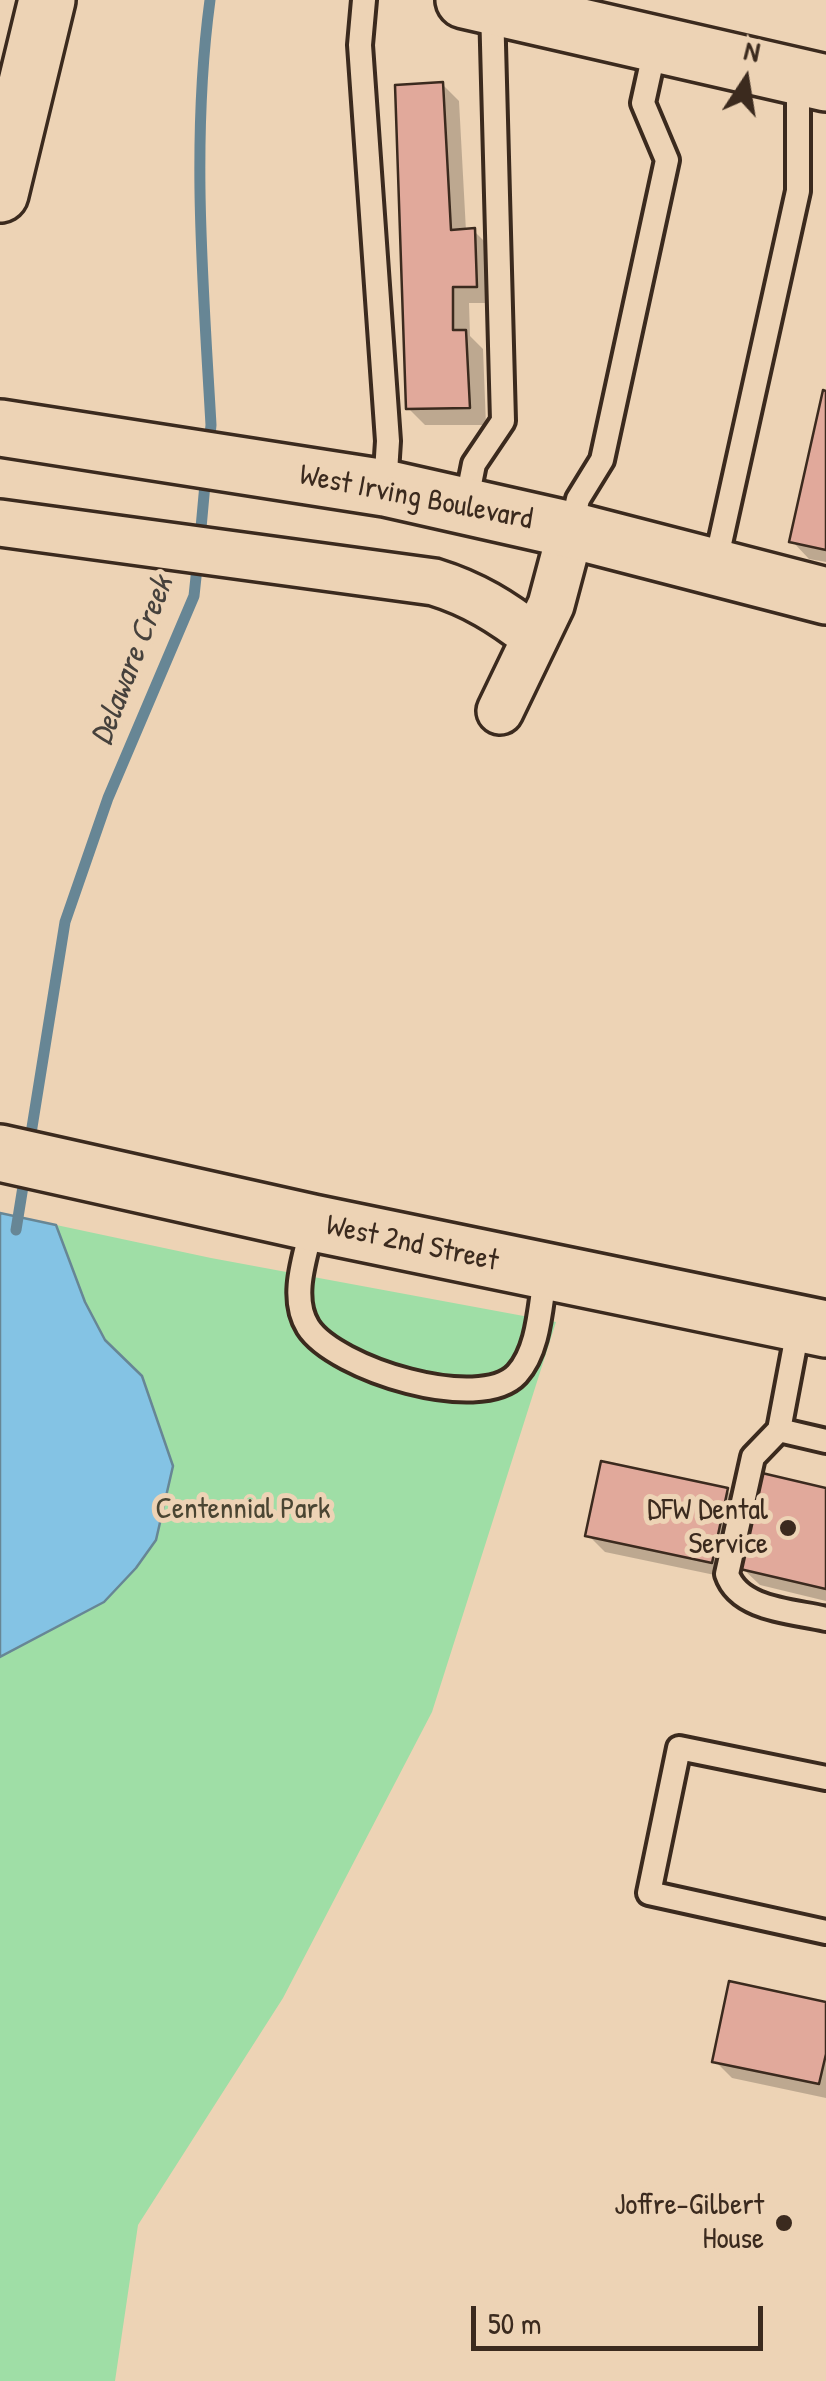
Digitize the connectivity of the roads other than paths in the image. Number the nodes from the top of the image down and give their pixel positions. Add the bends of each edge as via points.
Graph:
1 (48, 0) edge
2 (364, 0) edge
3 (478, 3) edge
4 (0, 17) edge
5 (657, 42) junction
6 (812, 79) edge
7 (21, 102) junction
8 (0, 194) edge
9 (0, 428) edge
10 (385, 488) junction
11 (466, 504) junction
12 (0, 523) edge
13 (571, 530) junction
14 (715, 566) junction
15 (826, 596) edge
16 (534, 636) junction
17 (500, 711) dead end
18 (0, 1153) edge
19 (312, 1223) junction
20 (546, 1272) junction
21 (813, 1326) edge
22 (778, 1430) junction
23 (826, 1441) edge
24 (826, 1619) edge
25 (826, 1778) edge
26 (826, 1932) edge

1 - 7 main road
2 - 10 lane via 360,45 388,441
3 - 5 main road
3 - 11 lane via 502,421 474,464
4 - 7 main road
5 - 6 main road
5 - 13 lane via 643,104 666,160 602,460 578,499
6 - 14 lane via 798,191
7 - 8 main road
9 - 10 main road, West Irving Boulevard
10 - 11 main road, West Irving Boulevard
11 - 13 main road, West Irving Boulevard
12 - 16 street via 434,582 494,606
13 - 14 main road, West Irving Boulevard
13 - 16 street via 551,605
14 - 15 main road, West Irving Boulevard
16 - 17 street
18 - 19 main road, West 2nd Street
19 - 20 main road, West 2nd Street
19 - 20 lane via 299,1291 309,1328 372,1371 417,1385 463,1388 516,1376 534,1337
20 - 21 main road, West 2nd Street
21 - 22 lane
22 - 23 lane
22 - 24 lane via 753,1457 727,1574 746,1599
25 - 26 lane via 679,1748 649,1893

